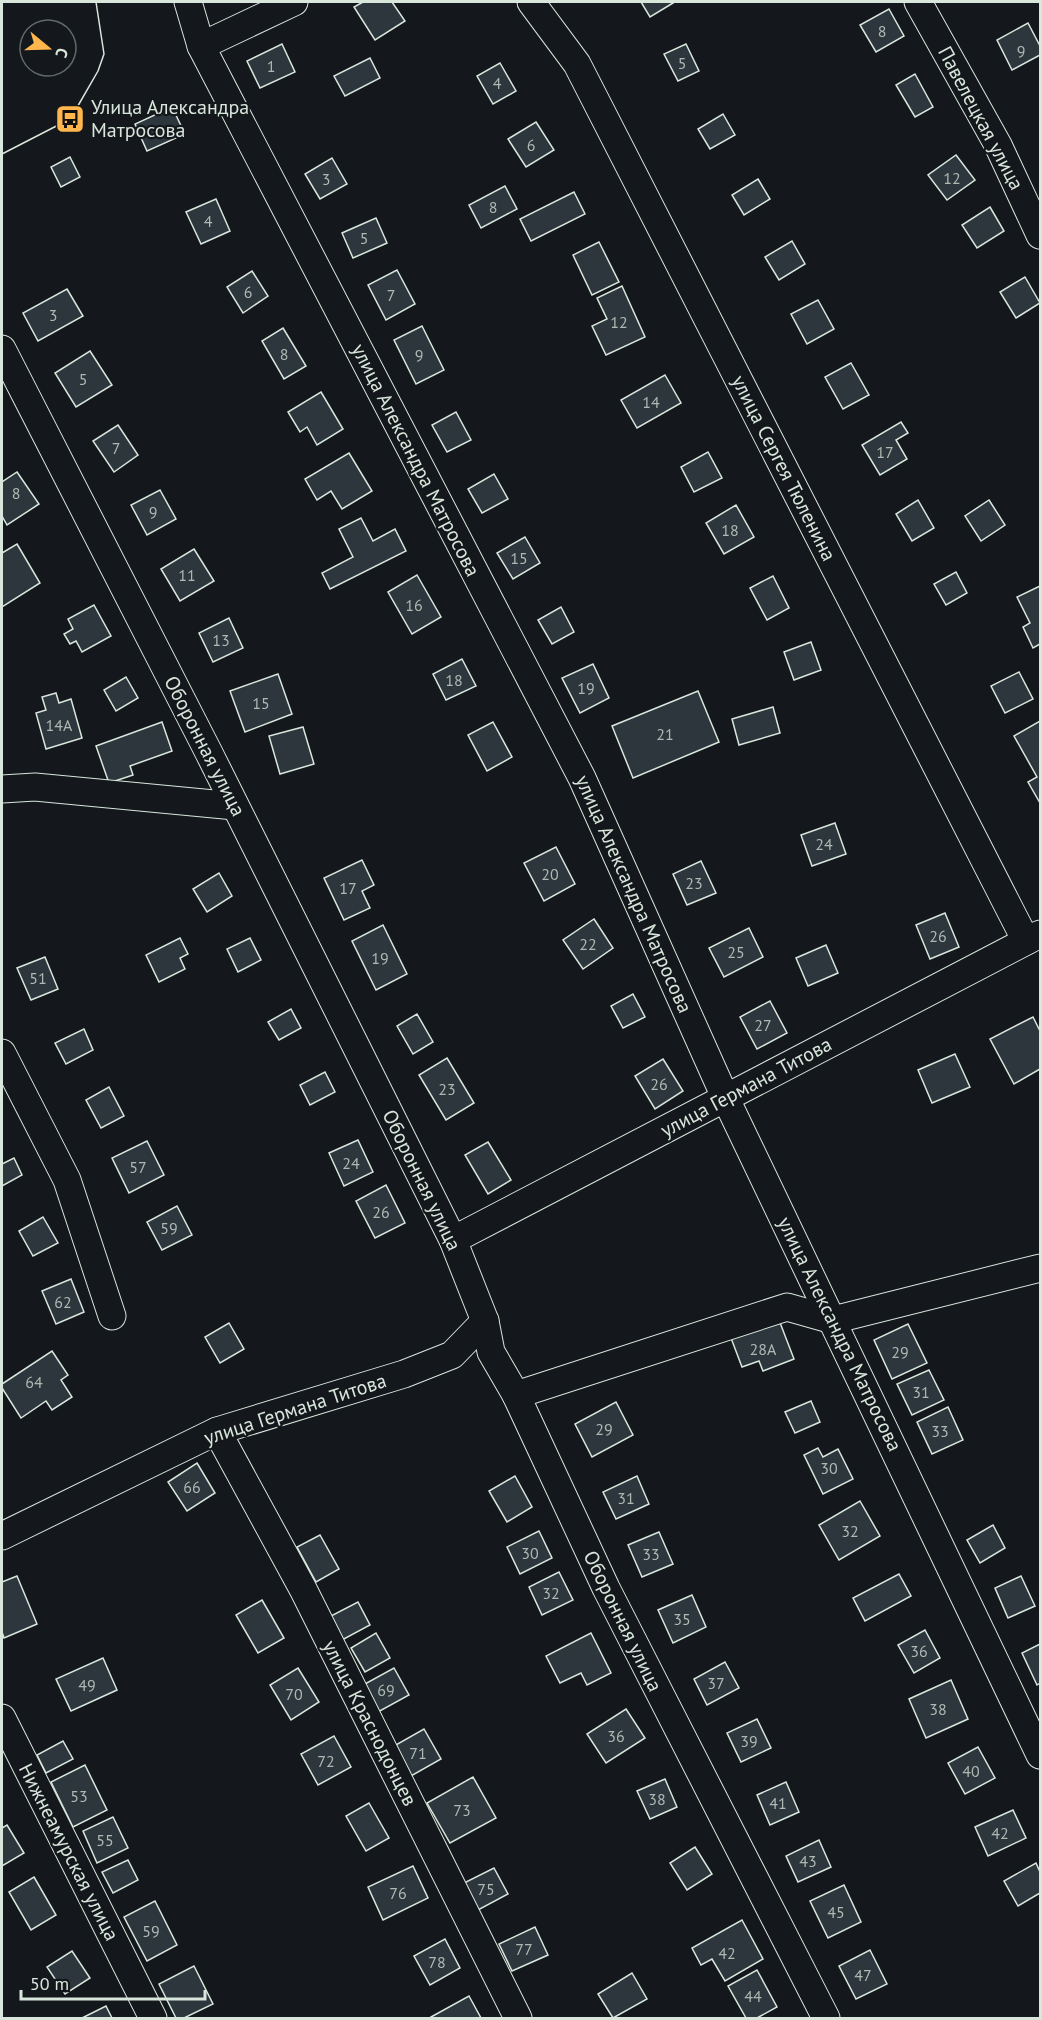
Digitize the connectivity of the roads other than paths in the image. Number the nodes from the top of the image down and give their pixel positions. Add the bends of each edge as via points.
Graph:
1 (188, 2) edge
2 (294, 2) edge
3 (531, 2) edge
4 (918, 2) edge
5 (201, 46) junction
6 (1041, 235) edge
7 (2, 349) edge
8 (2, 789) edge
9 (235, 806) junction
10 (1034, 937) edge
11 (2, 1053) edge
12 (725, 1098) junction
13 (453, 1240) junction
14 (1041, 1268) edge
15 (112, 1316) dead end
16 (833, 1320) junction
17 (484, 1321) junction
18 (516, 1395) junction
19 (217, 1431) junction
20 (2, 1536) edge
21 (2, 1718) edge
22 (1041, 1755) edge
23 (153, 2019) edge
24 (518, 2019) edge
25 (826, 2019) edge

1 - 5 street, улица Александра Матросова
2 - 5 street
3 - 10 street, улица Сергея Тюленина via 577,64
4 - 6 street, Павелецкая улица via 998,145
5 - 12 street, улица Александра Матросова via 582,778
7 - 9 street, Оборонная улица
8 - 9 street via 34,787
9 - 13 street, Оборонная улица
10 - 12 street, улица Германа Титова
11 - 15 street via 67,1180
12 - 13 street, улица Германа Титова
12 - 16 street, улица Александра Матросова
13 - 17 street, Оборонная улица
14 - 16 street
16 - 18 street via 787,1307
16 - 22 street, улица Александра Матросова
17 - 18 street, Оборонная улица via 491,1352
17 - 19 street, улица Германа Титова via 453,1355 404,1374
18 - 25 street, Оборонная улица via 606,1588
19 - 20 street, улица Германа Титова
19 - 24 street, улица Краснодонцев via 303,1589
21 - 23 street, Нижнеамурская улица

